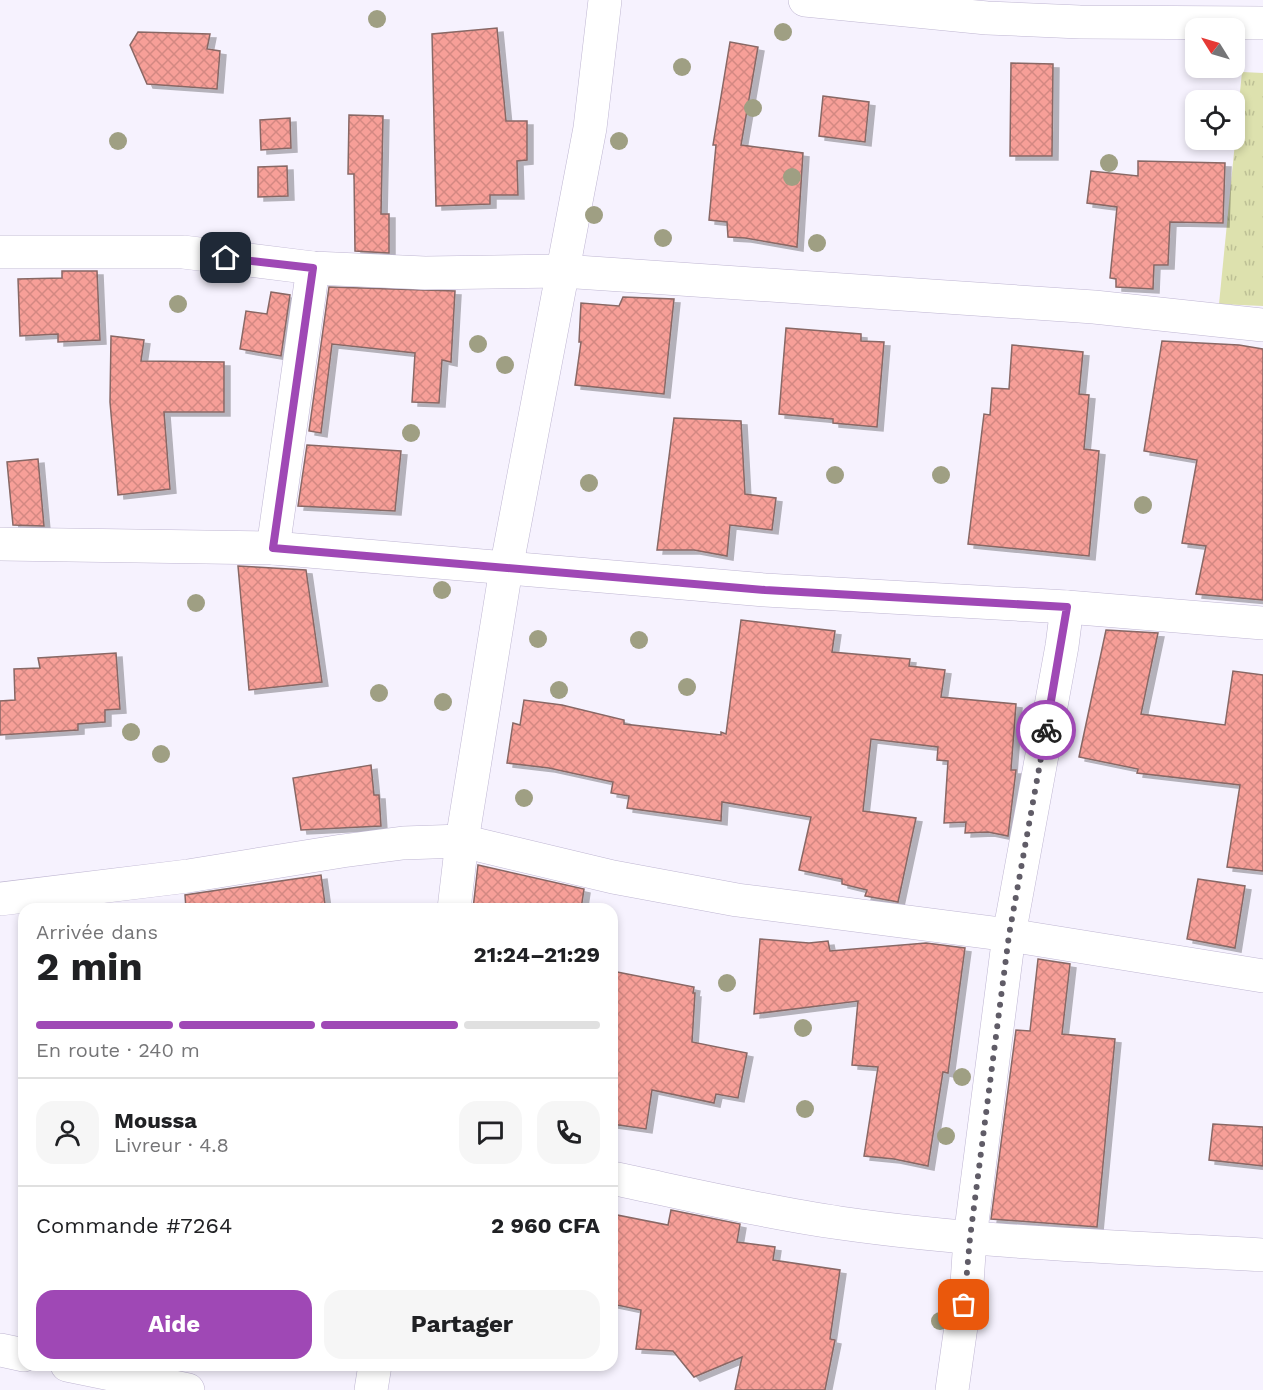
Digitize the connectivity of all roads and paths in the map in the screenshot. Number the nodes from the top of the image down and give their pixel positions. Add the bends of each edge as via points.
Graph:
1 (604, 0) edge
2 (805, 0) edge
3 (1263, 24) edge
4 (0, 252) edge
5 (313, 268) junction
6 (562, 271) junction
7 (1263, 325) edge
8 (0, 544) edge
9 (273, 548) junction
10 (507, 569) junction
11 (1067, 607) junction
12 (1263, 622) edge
13 (462, 841) junction
14 (0, 899) edge
15 (455, 903) edge
16 (1009, 935) junction
17 (1263, 976) edge
18 (618, 1179) edge
19 (970, 1238) junction
20 (1263, 1255) edge
21 (0, 1350) edge
22 (18, 1354) edge
23 (96, 1371) edge
24 (374, 1371) edge
25 (188, 1390) edge
26 (371, 1390) edge
27 (952, 1390) edge

1 - 6 street via 590,128
2 - 3 street via 987,18
4 - 5 street via 183,252
5 - 6 street via 425,273
5 - 9 street
6 - 7 street via 1094,307
6 - 10 street
8 - 9 street
9 - 10 street
10 - 11 street via 765,590
10 - 13 street
11 - 12 street
11 - 16 street
13 - 14 street via 403,843 188,876
13 - 15 street
13 - 16 street via 614,877 737,900
16 - 17 street
16 - 19 street
18 - 19 street via 840,1223
19 - 20 street
19 - 27 street
21 - 22 street
23 - 25 street
24 - 26 street

